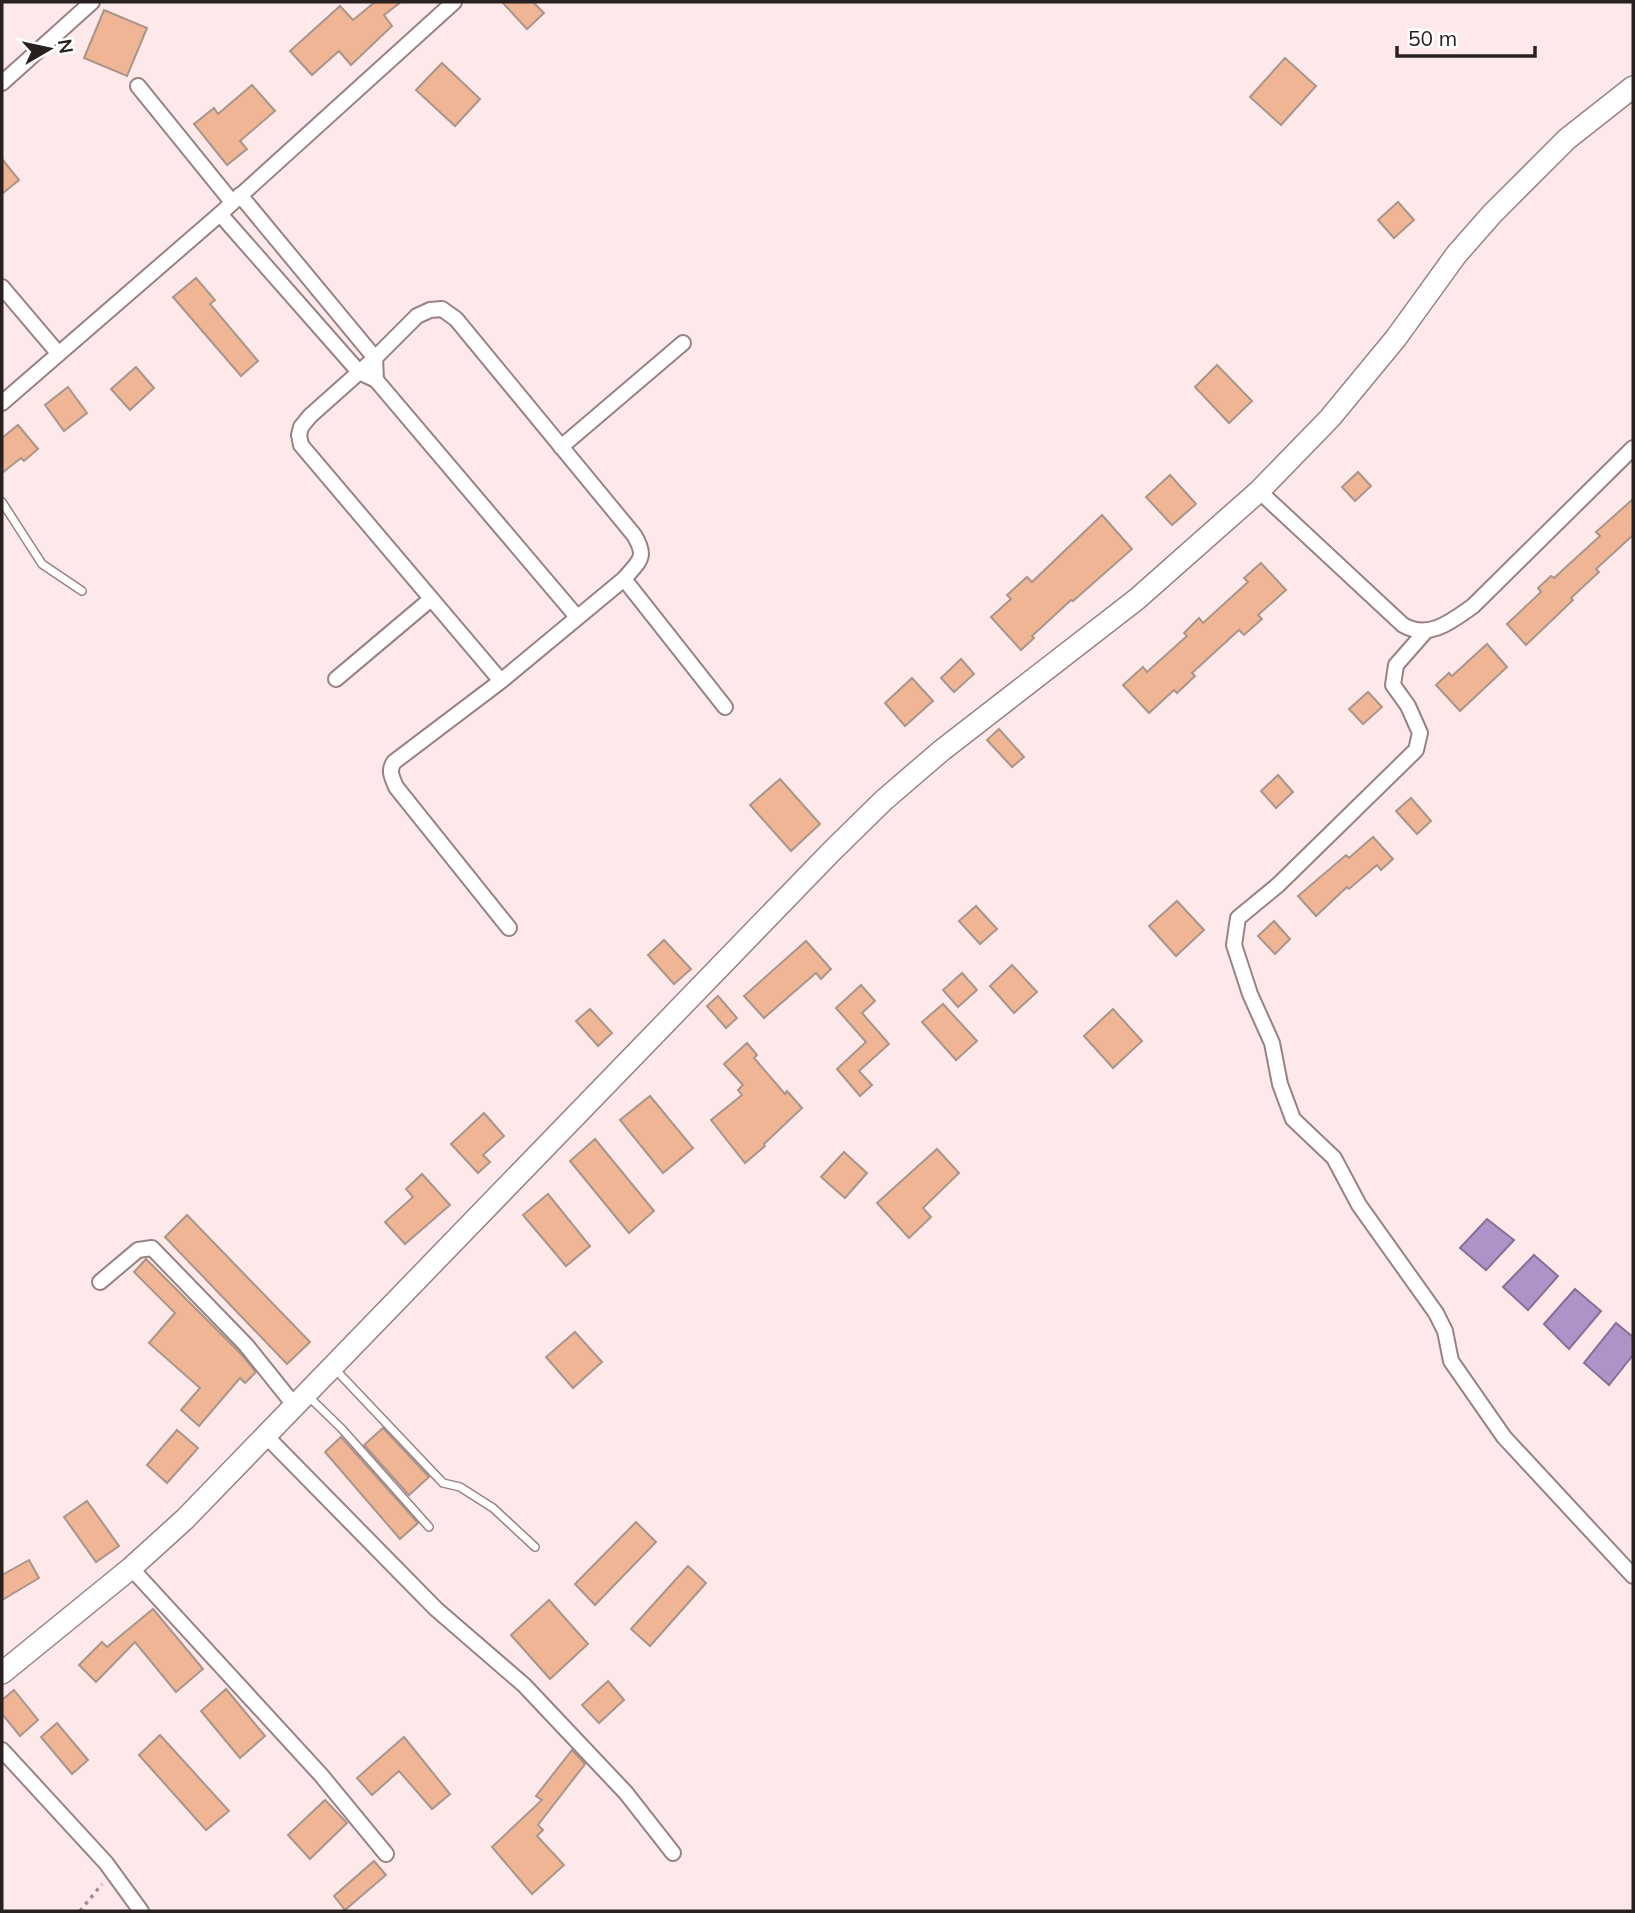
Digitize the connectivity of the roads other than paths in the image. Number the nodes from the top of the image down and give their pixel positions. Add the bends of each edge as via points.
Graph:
1 (92, 2) edge
2 (454, 2) edge
3 (2, 83) edge
4 (138, 86) dead end
5 (1633, 87) edge
6 (236, 199) junction
7 (220, 214) junction
8 (2, 288) edge
9 (683, 343) dead end
10 (58, 353) junction
11 (375, 358) junction
12 (359, 372) junction
13 (376, 380) junction
14 (2, 403) edge
15 (561, 447) junction
16 (1633, 448) edge
17 (1259, 491) junction
18 (2, 502) edge
19 (624, 579) junction
20 (82, 591) dead end
21 (431, 599) junction
22 (577, 617) junction
23 (1425, 632) junction
24 (335, 679) dead end
25 (501, 681) junction
26 (725, 707) dead end
27 (509, 928) dead end
28 (100, 1282) dead end
29 (333, 1367) junction
30 (301, 1400) junction
31 (266, 1436) junction
32 (429, 1527) dead end
33 (536, 1547) dead end
34 (131, 1568) junction
35 (1633, 1576) edge
36 (2, 1673) edge
37 (2, 1750) edge
38 (673, 1853) dead end
39 (386, 1854) dead end
40 (141, 1911) edge

1 - 3 street
2 - 6 street
4 - 6 street
5 - 17 street via 1567,139 1492,214 1330,418
6 - 7 street
6 - 11 street
7 - 10 street
7 - 12 street
8 - 10 street
9 - 15 street
10 - 14 street
11 - 12 street
11 - 13 street
11 - 15 street via 417,316 442,309 456,319
12 - 13 street
12 - 21 street via 301,427 301,445
13 - 22 street
15 - 19 street via 641,545 641,559
16 - 23 street via 1473,606 1448,624
17 - 23 street via 1403,625
17 - 29 street via 1137,599 991,710 884,800
18 - 20 lane via 42,564
19 - 22 street
19 - 26 street
21 - 24 street
21 - 25 street
22 - 25 street
23 - 35 street via 1396,665 1393,685 1420,733 1416,750 1238,918 1234,945 1272,1044 1293,1119 1334,1158 1359,1205 1436,1313 1451,1362 1483,1410
25 - 27 street via 394,762 390,774
28 - 30 street via 138,1250 152,1248
29 - 30 street
29 - 33 lane via 443,1483 460,1487 493,1508
30 - 31 street
30 - 32 lane via 342,1429
31 - 34 street
31 - 38 street via 436,1609 524,1685 625,1793
34 - 36 street
34 - 39 street via 321,1775
37 - 40 street via 106,1863

